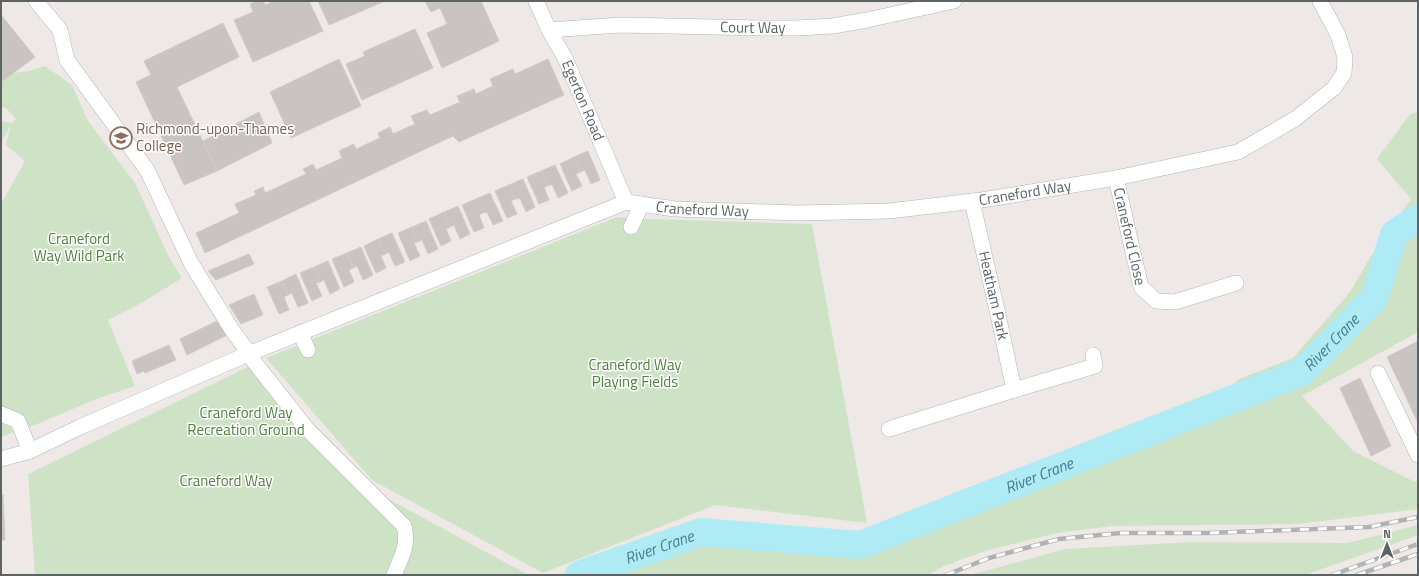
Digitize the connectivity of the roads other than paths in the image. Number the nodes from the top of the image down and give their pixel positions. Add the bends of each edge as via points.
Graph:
1 (36, 1) edge
2 (536, 1) edge
3 (954, 1) edge
4 (1320, 1) edge
5 (549, 30) junction
6 (1116, 178) junction
7 (972, 201) junction
8 (626, 202) junction
9 (642, 204) junction
10 (631, 227) dead end
11 (1236, 283) dead end
12 (300, 333) junction
13 (308, 350) dead end
14 (249, 354) junction
15 (1093, 355) dead end
16 (1378, 373) dead end
17 (1014, 390) junction
18 (1, 414) edge
19 (889, 429) dead end
20 (30, 451) junction
21 (1418, 455) edge
22 (1, 459) edge
23 (394, 575) edge

1 - 14 street via 60,30 67,60 147,170 191,263
2 - 5 street, Egerton Road
3 - 5 street, Court Way via 833,26 753,28 620,25
4 - 6 street, Craneford Way via 1338,35 1345,57 1344,73 1334,88 1295,119 1238,152
5 - 8 street, Egerton Road via 565,58
6 - 7 street, Craneford Way
6 - 11 street, Craneford Close via 1141,287 1156,301 1175,302
7 - 9 street, Craneford Way via 889,211 798,212 675,209
7 - 17 street, Heatham Park
8 - 9 street, Craneford Way
8 - 12 street, Craneford Way
9 - 10 street
12 - 13 street
12 - 14 street, Craneford Way
14 - 20 street, Craneford Way
14 - 23 street via 307,430 404,526 407,536 405,549
15 - 17 street via 1095,366
16 - 21 street
17 - 19 street
18 - 20 street via 18,421
20 - 22 street, Craneford Way

